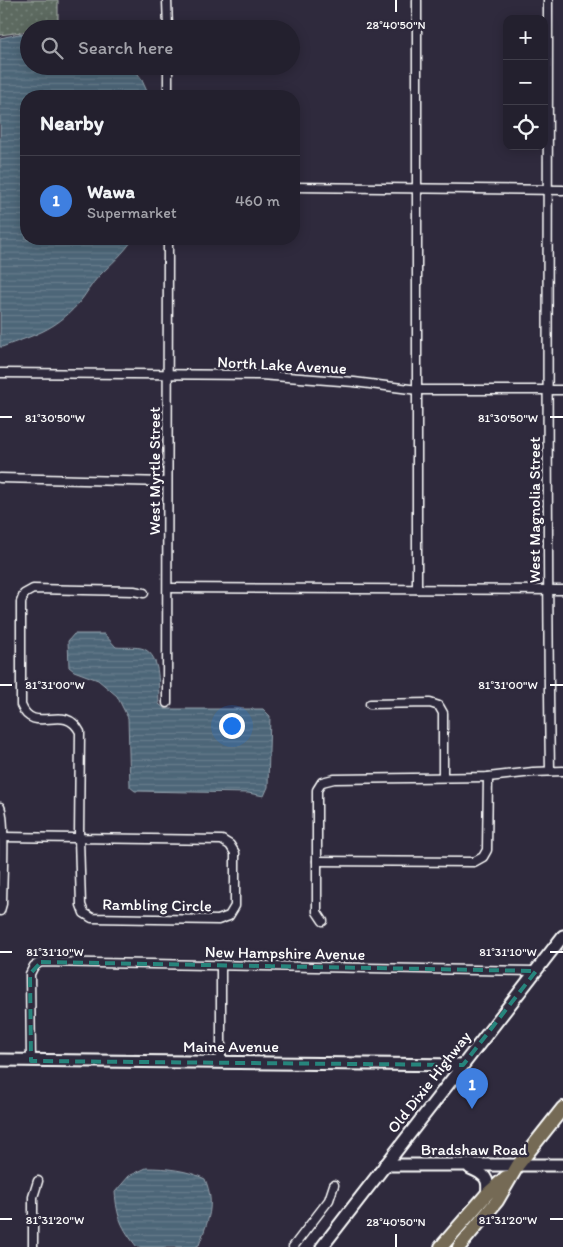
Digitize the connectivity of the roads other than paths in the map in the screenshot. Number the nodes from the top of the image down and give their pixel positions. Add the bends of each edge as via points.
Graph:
1 (168, 0) edge
2 (417, 0) edge
3 (548, 0) edge
4 (168, 20) edge
5 (168, 75) edge
6 (168, 90) edge
7 (300, 187) edge
8 (418, 188) junction
9 (548, 190) junction
10 (563, 190) edge
11 (168, 245) edge
12 (0, 373) edge
13 (167, 375) junction
14 (549, 389) junction
15 (418, 390) junction
16 (563, 390) edge
17 (0, 478) edge
18 (167, 482) junction
19 (168, 588) junction
20 (417, 589) junction
21 (547, 589) junction
22 (563, 590) edge
23 (144, 593) dead end
24 (167, 702) dead end
25 (370, 704) dead end
26 (550, 771) junction
27 (563, 772) edge
28 (443, 777) junction
29 (488, 777) junction
30 (0, 807) edge
31 (3, 837) junction
32 (79, 838) junction
33 (317, 861) junction
34 (0, 911) edge
35 (323, 921) dead end
36 (563, 936) edge
37 (221, 965) junction
38 (536, 971) junction
39 (0, 1060) edge
40 (31, 1060) junction
41 (221, 1063) junction
42 (463, 1065) junction
43 (563, 1108) edge
44 (385, 1165) junction
45 (563, 1165) edge
46 (466, 1166) junction
47 (518, 1166) junction
48 (38, 1181) dead end
49 (334, 1185) dead end
50 (488, 1194) junction
51 (33, 1247) edge
52 (293, 1247) edge
53 (322, 1247) edge
54 (441, 1247) edge
55 (459, 1247) edge

1 - 4 street
2 - 8 street
3 - 9 street, West Magnolia Street
5 - 6 street
7 - 8 street
8 - 9 street
8 - 15 street
9 - 10 street
9 - 14 street, West Magnolia Street
11 - 13 street, West Myrtle Street
12 - 13 street, North Lake Avenue
13 - 15 street, North Lake Avenue via 260,375
13 - 18 street, West Myrtle Street
14 - 15 street, North Lake Avenue
14 - 16 street, North Lake Avenue
14 - 21 street, West Magnolia Street
15 - 20 street
17 - 18 street
18 - 19 street, West Myrtle Street
19 - 20 street
19 - 24 street, West Myrtle Street
20 - 21 street
21 - 22 street
21 - 26 street, West Magnolia Street
23 - 32 street via 33,590 24,594 21,602 21,705 25,714 34,719 67,718 80,732
25 - 28 street via 430,703 439,706 443,713
26 - 27 street
26 - 29 street
28 - 29 street
28 - 33 street via 334,779 322,782 317,790
29 - 33 street via 487,850 474,862
30 - 31 street
31 - 32 street, Rambling Circle
31 - 34 street
32 - 32 street, Rambling Circle via 222,840 235,853 235,906 229,916 218,920 92,918 84,913 81,906
33 - 35 street via 317,912
36 - 38 street, Old Dixie Highway
37 - 38 street, New Hampshire Avenue
37 - 40 street, New Hampshire Avenue via 41,962 30,974
37 - 41 street
38 - 42 street, Old Dixie Highway
39 - 40 street, Maine Avenue
40 - 41 street, Maine Avenue
41 - 42 street, Maine Avenue
42 - 44 street, Old Dixie Highway
43 - 47 main road
44 - 46 street, Bradshaw Road
44 - 53 street, Old Dixie Highway
45 - 47 street, Bradshaw Road
46 - 47 street, Bradshaw Road
46 - 50 street via 484,1175 489,1186
47 - 50 main road
47 - 55 main road via 497,1201
48 - 51 street via 32,1197
49 - 52 street via 329,1200
50 - 54 main road

